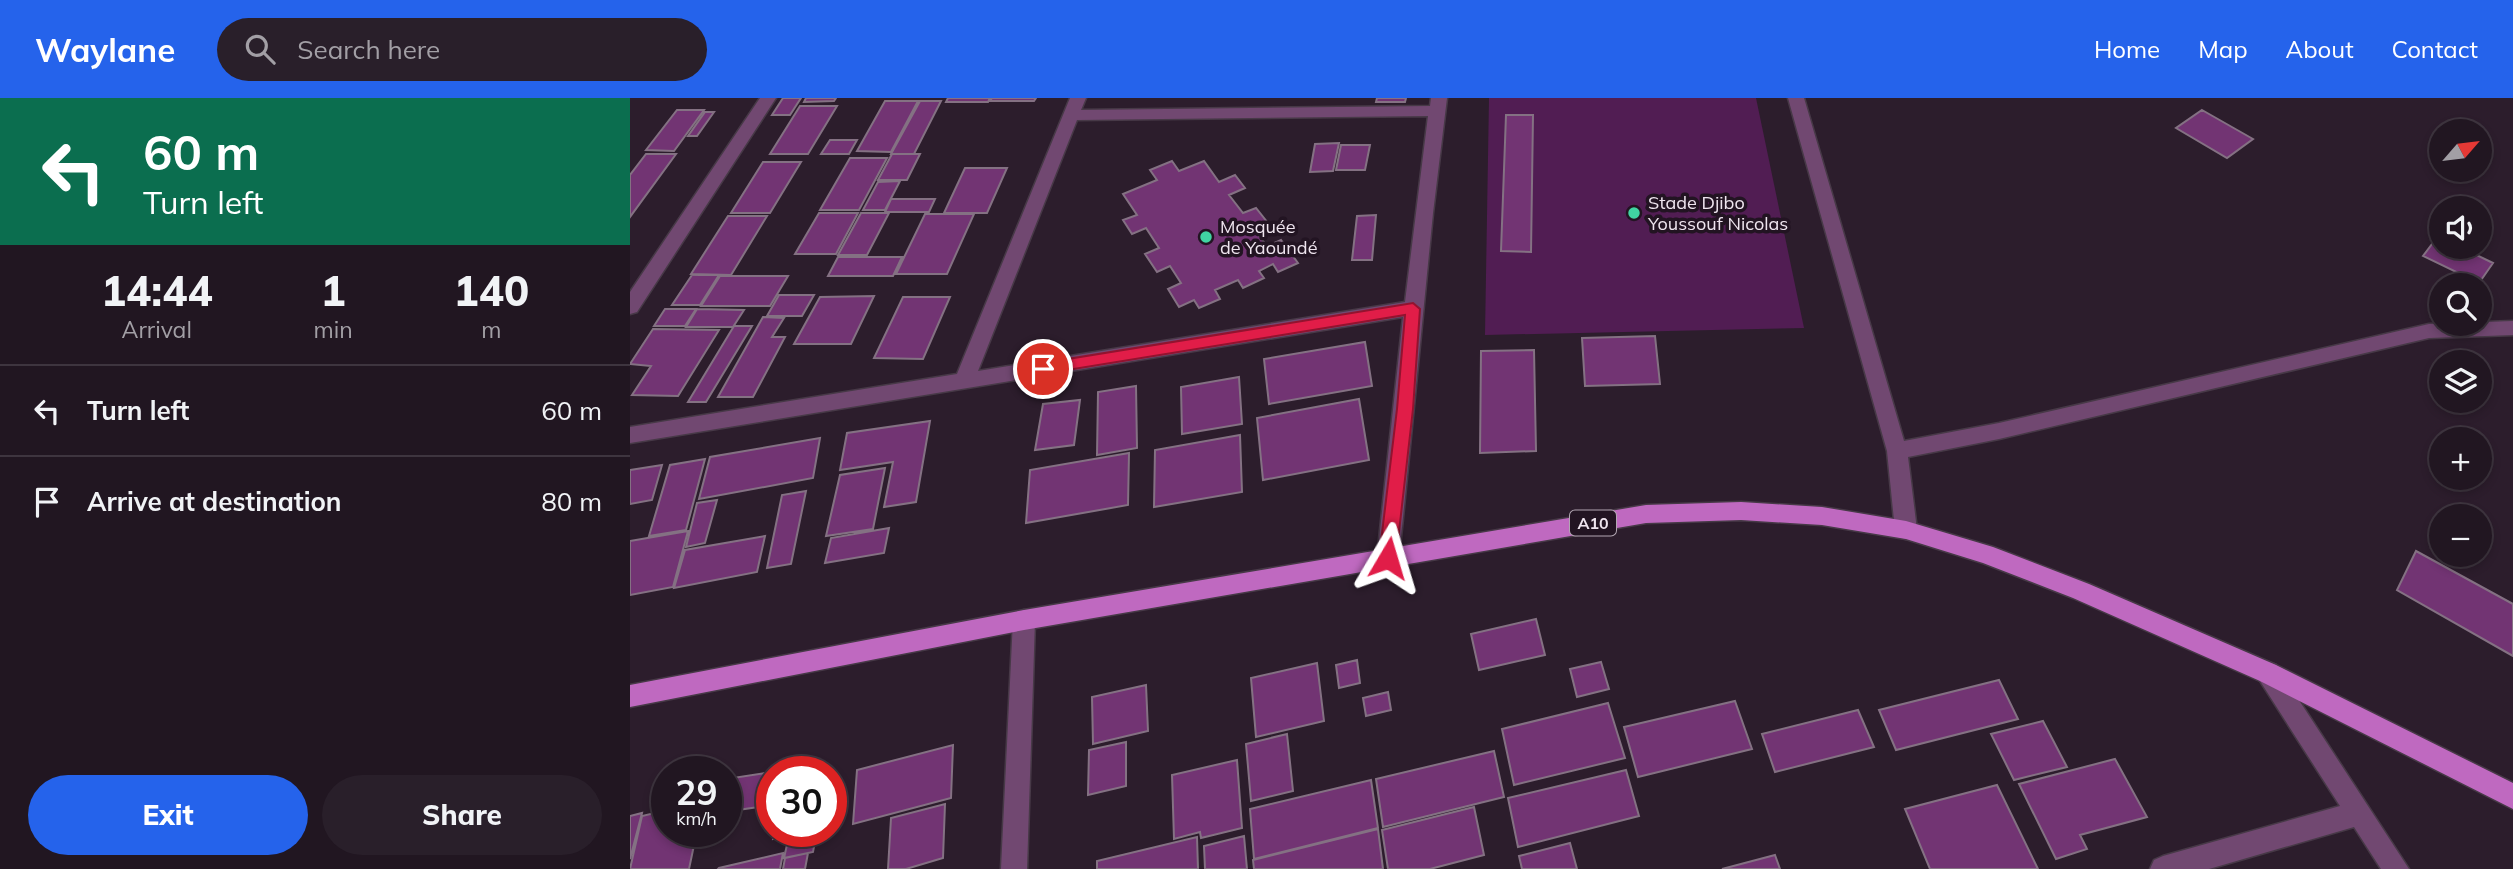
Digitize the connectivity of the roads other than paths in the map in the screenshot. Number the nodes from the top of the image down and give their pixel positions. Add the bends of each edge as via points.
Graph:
1 (768, 98) edge
2 (1796, 98) edge
3 (1438, 105) edge
4 (1075, 106) edge
5 (630, 307) edge
6 (1413, 309) junction
7 (2513, 328) edge
8 (964, 382) junction
9 (630, 435) edge
10 (1897, 452) junction
11 (1906, 530) junction
12 (1388, 558) junction
13 (1024, 620) junction
14 (2268, 673) junction
15 (630, 696) edge
16 (2513, 796) edge
17 (2360, 813) junction
18 (1014, 869) edge
19 (2163, 869) edge
20 (2396, 869) edge

1 - 5 street
2 - 10 street
3 - 4 street
3 - 6 street
4 - 8 street
6 - 8 street
6 - 12 street
7 - 10 street via 2428,331
8 - 9 street
10 - 11 street
11 - 12 main road, A10 via 1822,516 1741,511 1646,514
11 - 14 main road, A10 via 2081,591
12 - 13 main road, A10
13 - 15 main road, A10
13 - 18 street
14 - 16 main road, A10
14 - 17 street
17 - 19 street
17 - 20 street

